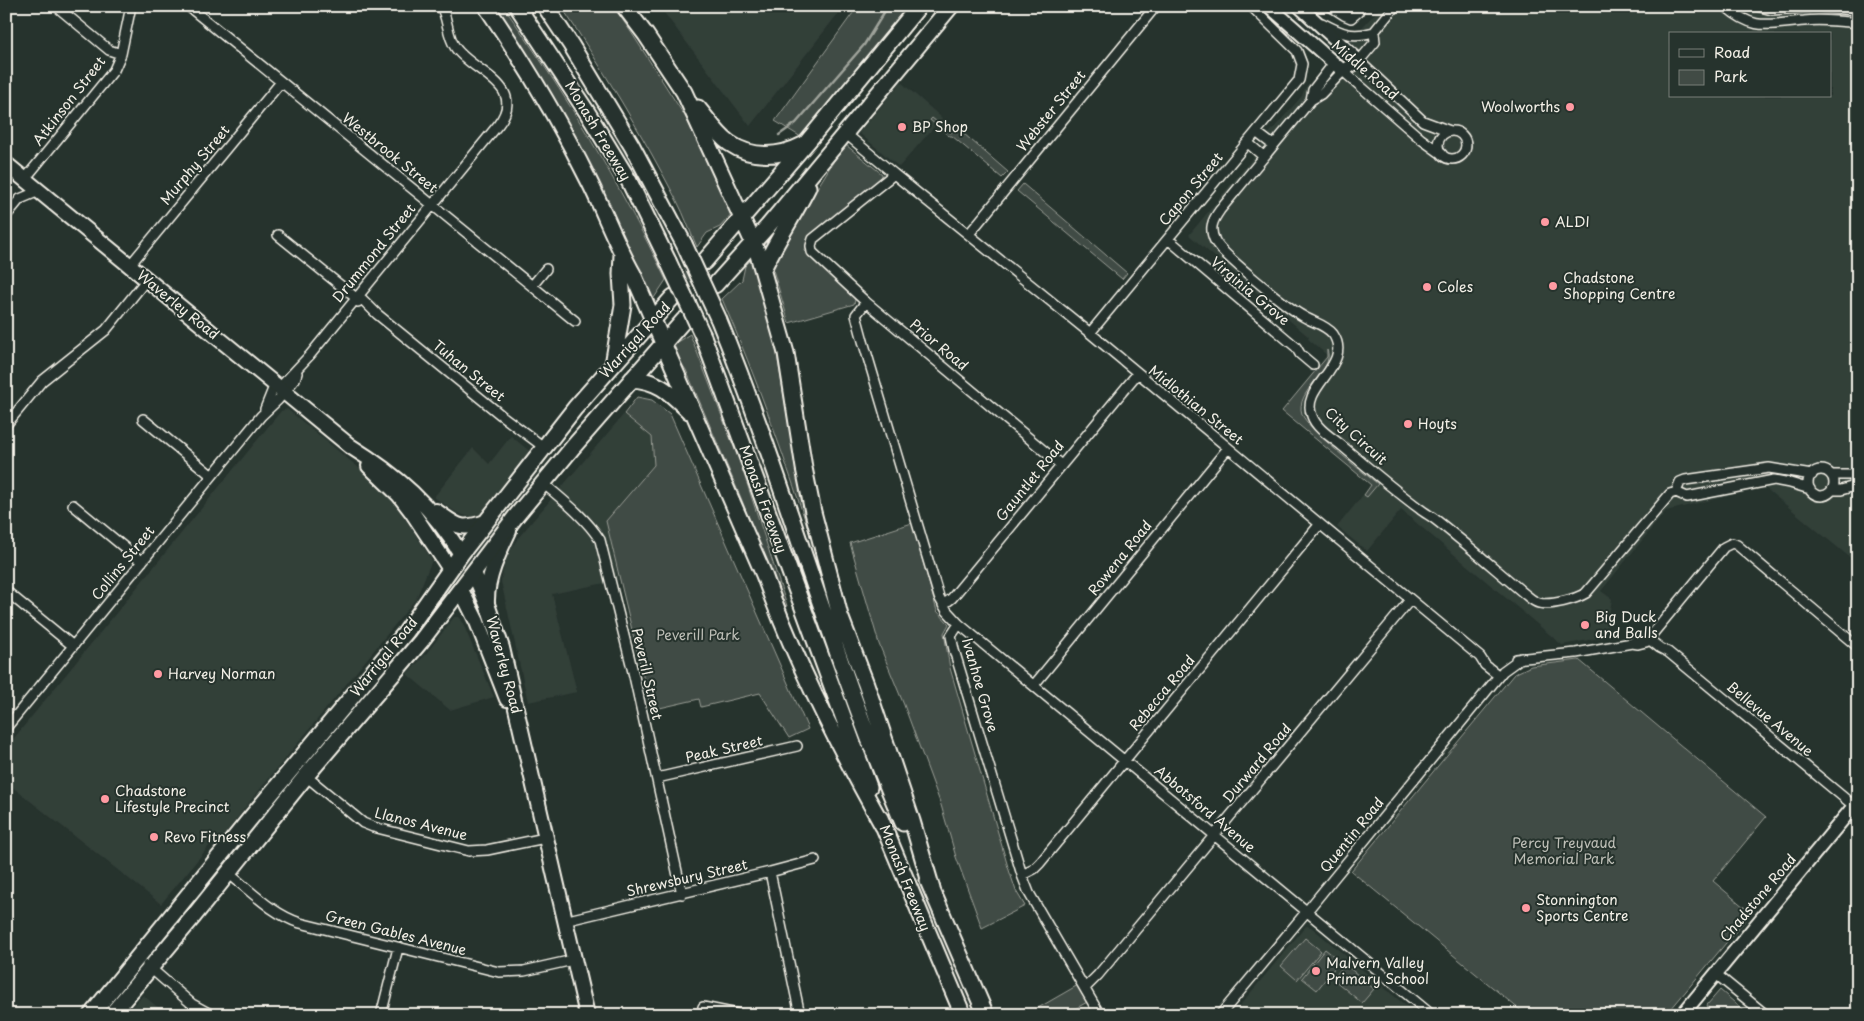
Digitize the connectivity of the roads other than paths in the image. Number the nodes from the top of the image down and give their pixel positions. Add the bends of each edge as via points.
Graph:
1 (56, 6) edge
2 (131, 6) edge
3 (188, 6) edge
4 (441, 6) edge
5 (486, 6) edge
6 (517, 6) edge
7 (544, 6) edge
8 (624, 6) edge
9 (919, 6) edge
10 (952, 6) edge
11 (1156, 6) edge
12 (1251, 6) edge
13 (1269, 6) edge
14 (1299, 6) edge
15 (1330, 6) edge
16 (1338, 6) edge
17 (1395, 6) edge
18 (1725, 6) edge
19 (1757, 6) edge
20 (1359, 7) edge
21 (1858, 10) edge
22 (1310, 17) junction
23 (1858, 23) edge
24 (1369, 33) junction
25 (1348, 52) junction
26 (121, 54) junction
27 (1358, 61) junction
28 (1338, 67) junction
29 (281, 82) junction
30 (684, 92) junction
31 (1256, 132) junction
32 (1450, 132) junction
33 (845, 133) junction
34 (808, 142) junction
35 (1248, 143) junction
36 (1273, 145) junction
37 (1442, 154) junction
38 (1263, 156) junction
39 (6, 164) edge
40 (819, 164) junction
41 (894, 174) junction
42 (25, 179) junction
43 (39, 191) junction
44 (431, 205) junction
45 (6, 216) edge
46 (743, 218) junction
47 (969, 234) junction
48 (278, 235) dead end
49 (1168, 240) junction
50 (753, 242) junction
51 (622, 254) junction
52 (704, 262) tunnel mouth
53 (130, 265) junction
54 (546, 269) dead end
55 (763, 269) junction
56 (147, 279) junction
57 (532, 286) junction
58 (715, 286) dead end
59 (673, 297) tunnel mouth
60 (356, 298) junction
61 (866, 302) junction
62 (684, 320) dead end
63 (575, 321) dead end
64 (652, 321) junction
65 (1090, 333) junction
66 (663, 344) junction
67 (617, 361) junction
68 (1313, 365) dead end
69 (644, 366) junction
70 (1137, 374) junction
71 (632, 379) junction
72 (280, 388) junction
73 (694, 416) junction
74 (142, 420) dead end
75 (6, 425) edge
76 (350, 446) junction
77 (545, 448) junction
78 (1228, 448) junction
79 (1061, 465) junction
80 (1812, 475) junction
81 (1831, 475) junction
82 (1858, 475) edge
83 (212, 476) junction
84 (543, 483) junction
85 (1858, 485) edge
86 (1810, 489) junction
87 (1832, 490) junction
88 (1676, 492) junction
89 (419, 499) junction
90 (74, 505) dead end
91 (516, 516) junction
92 (486, 522) junction
93 (1320, 525) junction
94 (461, 554) junction
95 (142, 562) junction
96 (450, 569) junction
97 (474, 573) junction
98 (461, 590) junction
99 (6, 591) edge
100 (1410, 600) junction
101 (487, 604) junction
102 (943, 605) junction
103 (959, 624) junction
104 (1649, 637) junction
105 (73, 646) junction
106 (1858, 647) edge
107 (1501, 674) junction
108 (1034, 685) junction
109 (6, 728) edge
110 (521, 730) junction
111 (797, 746) dead end
112 (1124, 760) junction
113 (306, 776) junction
114 (657, 778) junction
115 (1856, 804) edge
116 (883, 826) junction
117 (1215, 835) junction
118 (545, 838) junction
119 (815, 860) dead end
120 (770, 872) junction
121 (228, 873) junction
122 (1022, 875) junction
123 (932, 889) junction
124 (682, 894) junction
125 (1307, 911) junction
126 (564, 921) junction
127 (398, 948) junction
128 (138, 958) junction
129 (573, 960) junction
130 (151, 969) junction
131 (1716, 974) junction
132 (1085, 988) junction
133 (703, 1007) dead end
134 (1858, 1011) edge
135 (91, 1015) edge
136 (111, 1015) edge
137 (212, 1015) edge
138 (381, 1015) edge
139 (587, 1015) edge
140 (742, 1015) edge
141 (800, 1015) edge
142 (963, 1015) edge
143 (986, 1015) edge
144 (1100, 1015) edge
145 (1220, 1015) edge
146 (1432, 1015) edge
147 (1682, 1015) edge
148 (1766, 1015) edge
149 (1855, 1015) edge

1 - 26 street via 109,50
2 - 26 street, Atkinson Street
3 - 29 street, Westbrook Street
4 - 44 street, Drummond Street via 455,48 501,86 506,108 498,125
5 - 51 highway via 558,123 590,182
6 - 116 highway, Monash Freeway, bridge via 628,180 702,336
7 - 123 highway, Monash Freeway, bridge via 632,146 684,244 718,318 761,427 843,668 897,810
8 - 30 highway
9 - 34 highway
10 - 33 highway
11 - 47 street, Webster Street
12 - 31 street, Capon Street via 1292,45 1301,58 1302,71 1299,80
13 - 28 street, Middle Road
14 - 22 street, Middle Road
15 - 20 street via 1349,18
16 - 20 street via 1348,12
17 - 24 street
18 - 23 street via 1738,17 1755,24 1815,20
19 - 21 street via 1772,10 1815,7
22 - 24 street via 1346,34
22 - 25 street, Middle Road
24 - 25 street, City Circuit
24 - 27 street, City Circuit via 1375,42
25 - 27 street, Middle Road
25 - 28 street, City Circuit
26 - 42 street, Atkinson Street via 114,70
27 - 28 street, City Circuit
27 - 32 street, Middle Road via 1423,121
28 - 36 street, City Circuit via 1321,94 1310,100
28 - 37 street, Middle Road
29 - 44 street, Westbrook Street
29 - 53 street, Murphy Street
30 - 34 highway via 721,135 746,151 775,154
30 - 46 highway
31 - 35 street, Capon Street
31 - 36 street
32 - 37 street via 1439,140
32 - 37 street via 1462,136 1464,150 1453,158
33 - 40 highway
33 - 41 street, Midlothian Street
34 - 46 highway
35 - 38 street
35 - 49 street, Capon Street
36 - 38 street, City Circuit
38 - 88 street, City Circuit via 1215,218 1211,227 1214,240 1230,258 1291,309 1333,335 1336,355 1332,368 1310,399 1312,418 1387,484 1434,518 1535,602 1543,604 1570,600 1586,593 1664,499
39 - 42 main road, Waverley Road
40 - 50 highway
40 - 55 highway
41 - 47 street, Midlothian Street
41 - 61 street, Prior Road via 813,239 811,246 812,252
42 - 43 main road, Waverley Road
43 - 45 street via 20,199
43 - 53 main road, Waverley Road
44 - 57 street, Westbrook Street
44 - 60 street, Drummond Street
46 - 50 highway
46 - 52 highway
47 - 65 street, Midlothian Street
48 - 60 street, Tuhan Street
49 - 65 street, Capon Street
49 - 68 street, Virginia Grove via 1296,347
50 - 55 highway
50 - 58 highway
51 - 64 highway
51 - 67 highway via 623,305
53 - 56 main road, Waverley Road
54 - 57 street
55 - 123 highway via 786,353 813,512 840,616 866,684
56 - 72 main road, Waverley Road
56 - 75 street via 106,330 42,381
57 - 63 street, Westbrook Street
59 - 64 highway, Warrigal Road
60 - 72 street, Drummond Street via 299,368 295,379
60 - 77 street, Tuhan Street via 362,299
61 - 79 street, Prior Road
61 - 102 street, Ivanhoe Grove via 856,315
62 - 66 highway, Warrigal Road
64 - 66 highway
64 - 67 highway, Warrigal Road
65 - 70 street, Midlothian Street
66 - 69 highway, Warrigal Road
66 - 73 highway
67 - 69 highway via 633,358
67 - 77 highway, Warrigal Road
69 - 71 highway, Warrigal Road
70 - 78 street, Midlothian Street
70 - 79 street, Gauntlet Road
71 - 73 highway via 657,384
71 - 84 highway, Warrigal Road
72 - 76 main road, Waverley Road
72 - 83 street, Collins Street
73 - 116 highway via 819,703
74 - 83 street
76 - 89 main road, Waverley Road via 382,466
76 - 96 main road, Waverley Road via 399,496
77 - 92 highway, Warrigal Road
78 - 93 street, Midlothian Street
78 - 108 street, Rowena Road
79 - 102 street, Gauntlet Road
80 - 81 street via 1820,470
80 - 86 street
80 - 88 street, City Circuit via 1762,469 1685,480 1680,482
81 - 82 street
81 - 87 street via 1834,482
83 - 95 street, Collins Street
84 - 91 highway, Warrigal Road
84 - 114 street, Peverill Street via 600,540
85 - 87 street
86 - 87 street via 1820,496
86 - 88 street via 1771,480 1687,497
89 - 92 main road via 461,527
89 - 94 main road, Waverley Road
90 - 95 street
91 - 97 highway, Warrigal Road
91 - 101 main road via 496,562
92 - 94 highway, Warrigal Road
93 - 100 street, Midlothian Street
93 - 112 street, Rebecca Road
94 - 96 highway, Warrigal Road
94 - 97 highway, Waverley Road
95 - 105 street, Collins Street
96 - 98 highway, Waverley Road
96 - 128 highway, Warrigal Road via 406,632
97 - 98 highway, Warrigal Road
97 - 101 main road, Waverley Road
98 - 110 main road, Waverley Road
98 - 113 highway, Warrigal Road
99 - 105 street
100 - 107 street, Midlothian Street via 1480,658 1489,660
100 - 117 street, Durward Road
101 - 110 main road, Waverley Road via 502,648
102 - 103 street, Ivanhoe Grove
103 - 108 street, Abbotsford Avenue
103 - 122 street, Ivanhoe Grove via 951,636 954,650
104 - 106 street via 1724,547 1732,543
104 - 107 street, Quentin Road via 1646,642 1638,644 1632,642 1576,653 1520,658
104 - 115 street, Bellevue Avenue via 1663,644 1668,652
105 - 109 street, Collins Street
107 - 125 street, Quentin Road
108 - 112 street, Abbotsford Avenue
110 - 118 main road, Waverley Road
111 - 114 street, Peak Street
112 - 117 street, Abbotsford Avenue
112 - 122 street, Rebecca Road via 1040,863
113 - 118 street, Llanos Avenue via 373,828 469,851
113 - 121 highway, Warrigal Road
114 - 124 street, Peverill Street
115 - 131 street, Chadstone Road
116 - 142 highway, Monash Freeway
117 - 125 street, Abbotsford Avenue
117 - 132 street, Durward Road
118 - 126 main road, Waverley Road
119 - 120 street, Shrewsbury Street
120 - 124 street, Shrewsbury Street
120 - 141 street
121 - 127 street, Green Gables Avenue via 284,917
121 - 130 highway, Warrigal Road
122 - 132 street, Ivanhoe Grove via 1029,893
123 - 143 highway, Monash Freeway
124 - 126 street, Shrewsbury Street
125 - 145 street, Quentin Road
125 - 146 street, Abbotsford Avenue
126 - 129 main road, Waverley Road
127 - 129 street, Green Gables Avenue via 499,972 524,971
127 - 138 street
128 - 130 street
128 - 135 highway, Warrigal Road
129 - 139 main road, Waverley Road
130 - 136 highway, Warrigal Road
130 - 137 street via 192,1004
131 - 147 street, Chadstone Road
131 - 148 street
132 - 144 street, Ivanhoe Grove
133 - 140 street
134 - 149 street

